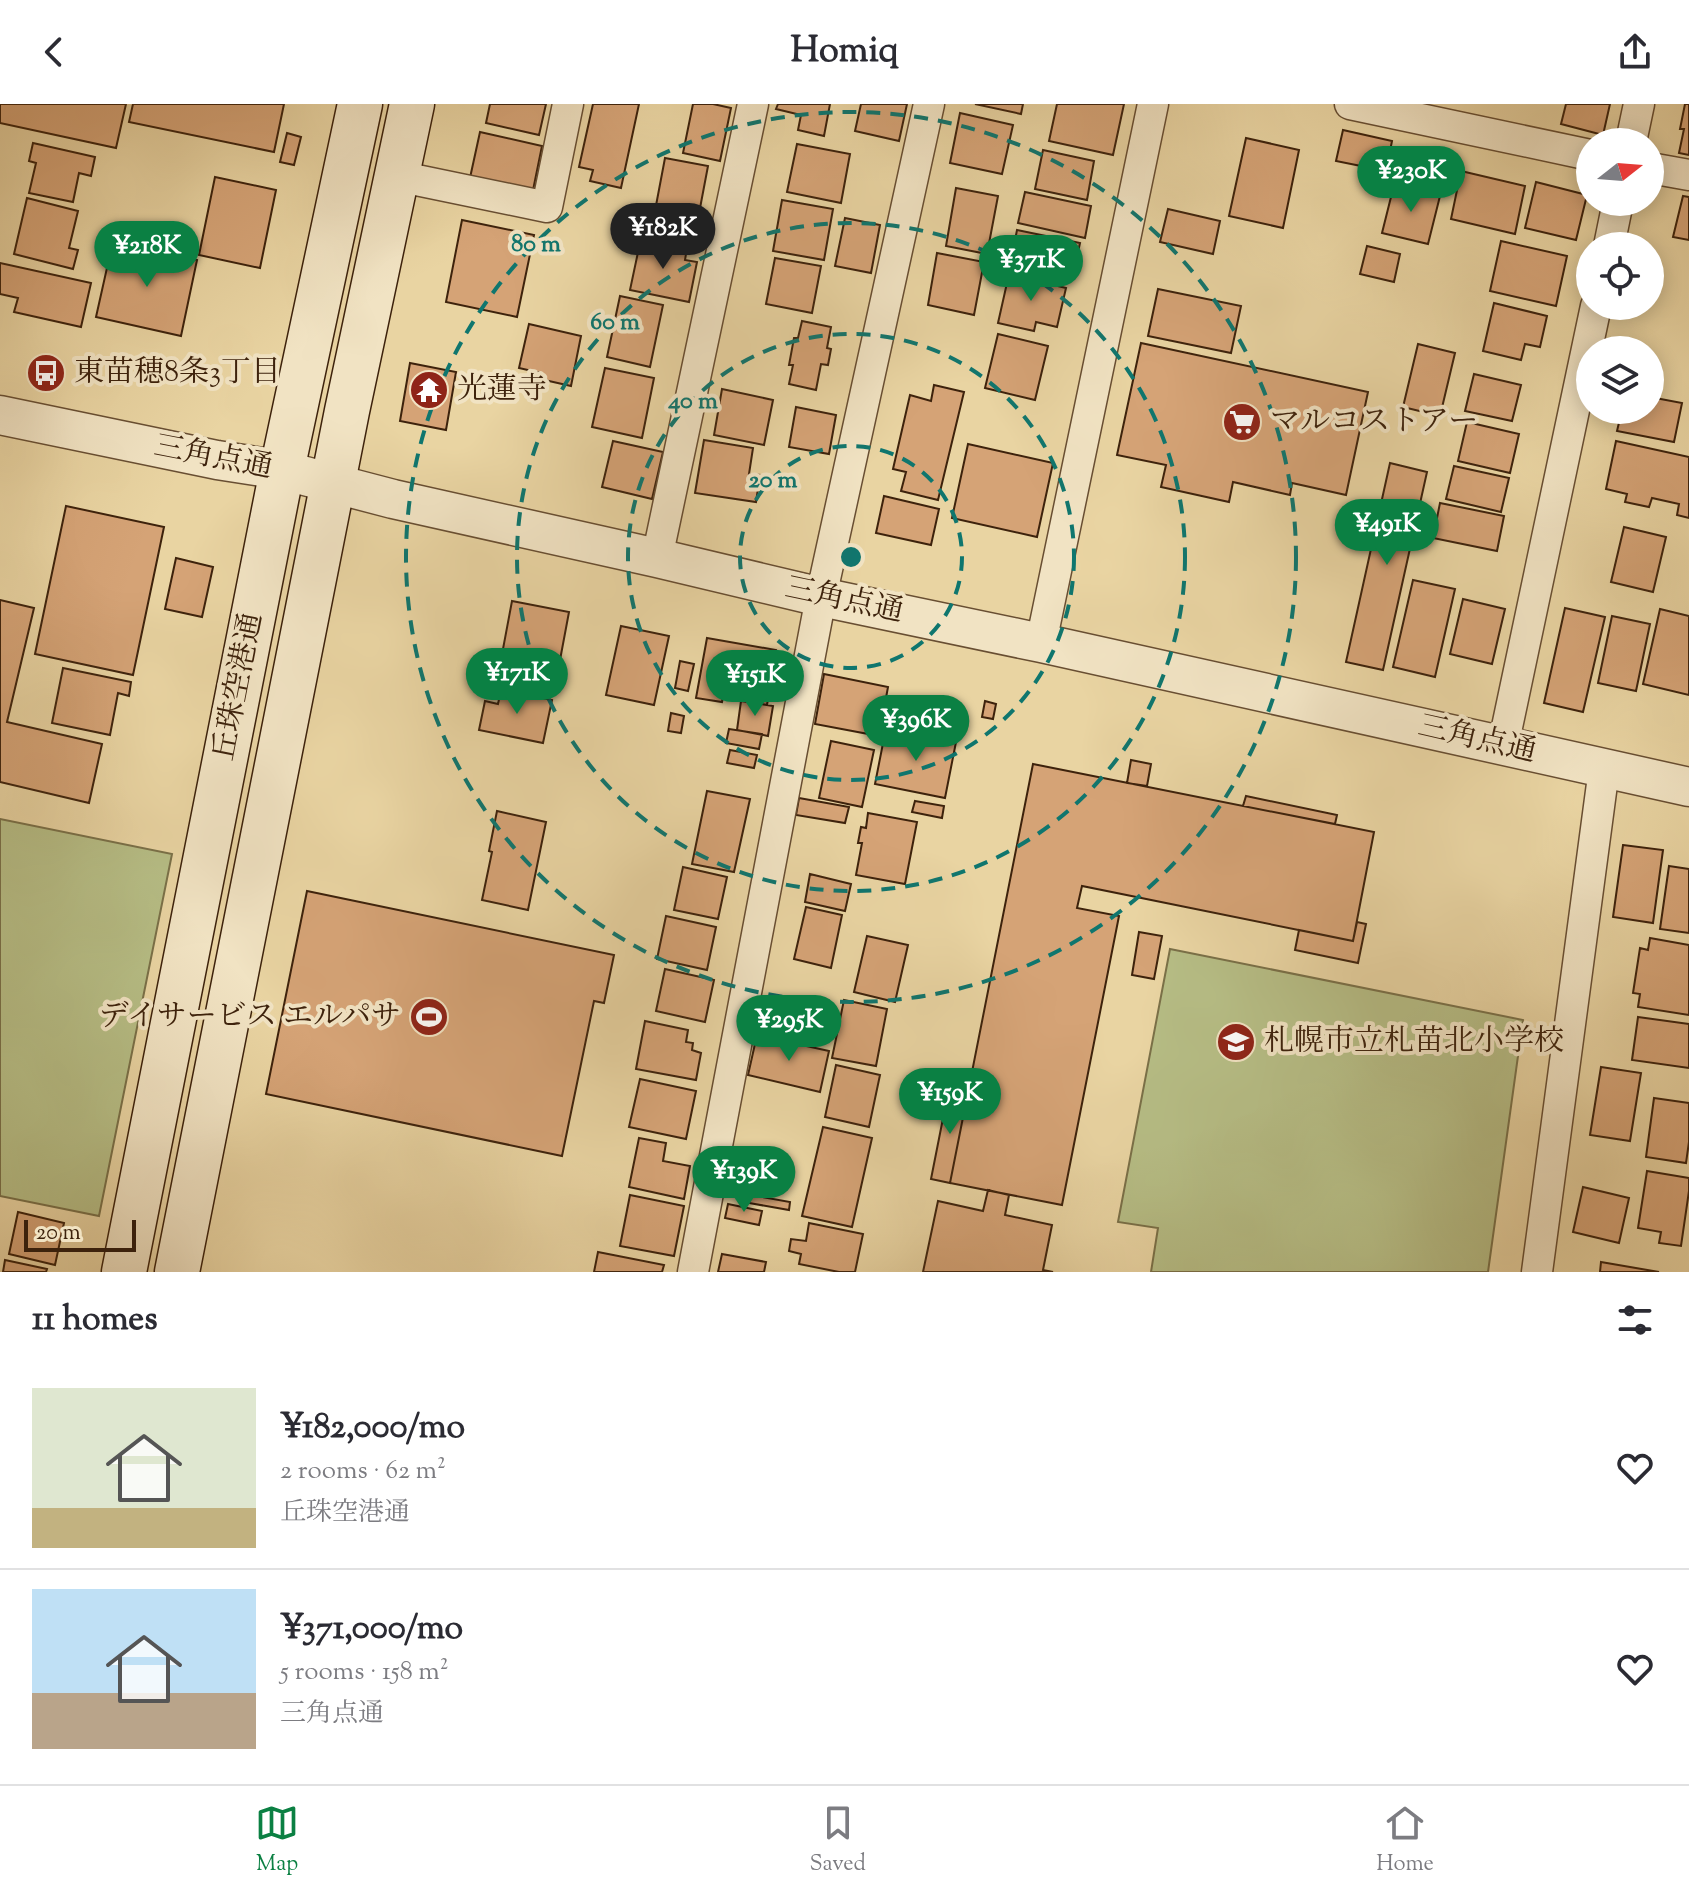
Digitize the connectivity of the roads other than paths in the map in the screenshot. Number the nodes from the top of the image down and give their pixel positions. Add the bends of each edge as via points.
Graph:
1 (360, 104) edge
2 (412, 104) edge
3 (568, 104) edge
4 (753, 104) edge
5 (929, 104) edge
6 (1153, 104) edge
7 (1350, 104) edge
8 (1639, 104) edge
9 (1634, 128) edge
10 (1576, 152) edge
11 (1664, 171) edge
12 (1689, 175) edge
13 (397, 176) junction
14 (1593, 320) edge
15 (0, 415) edge
16 (282, 470) junction
17 (334, 484) junction
18 (657, 558) junction
19 (821, 597) junction
20 (1041, 643) junction
21 (1503, 746) junction
22 (1604, 769) junction
23 (1689, 787) edge
24 (124, 1272) edge
25 (177, 1272) edge
26 (693, 1272) edge
27 (1537, 1272) edge

1 - 16 main road, 丘珠空港通
2 - 13 main road, 丘珠空港通
3 - 13 street via 547,207
4 - 18 street
5 - 19 street
6 - 20 street
7 - 10 street
8 - 9 street
11 - 12 street
13 - 17 main road, 丘珠空港通
14 - 21 street
15 - 16 street, 三角点通
16 - 17 street, 三角点通
16 - 24 main road, 丘珠空港通
17 - 18 street, 三角点通
17 - 25 main road, 丘珠空港通
18 - 19 street, 三角点通
19 - 20 street, 三角点通
19 - 26 street
20 - 21 street, 三角点通
21 - 22 street, 三角点通
22 - 23 street, 三角点通
22 - 27 street

